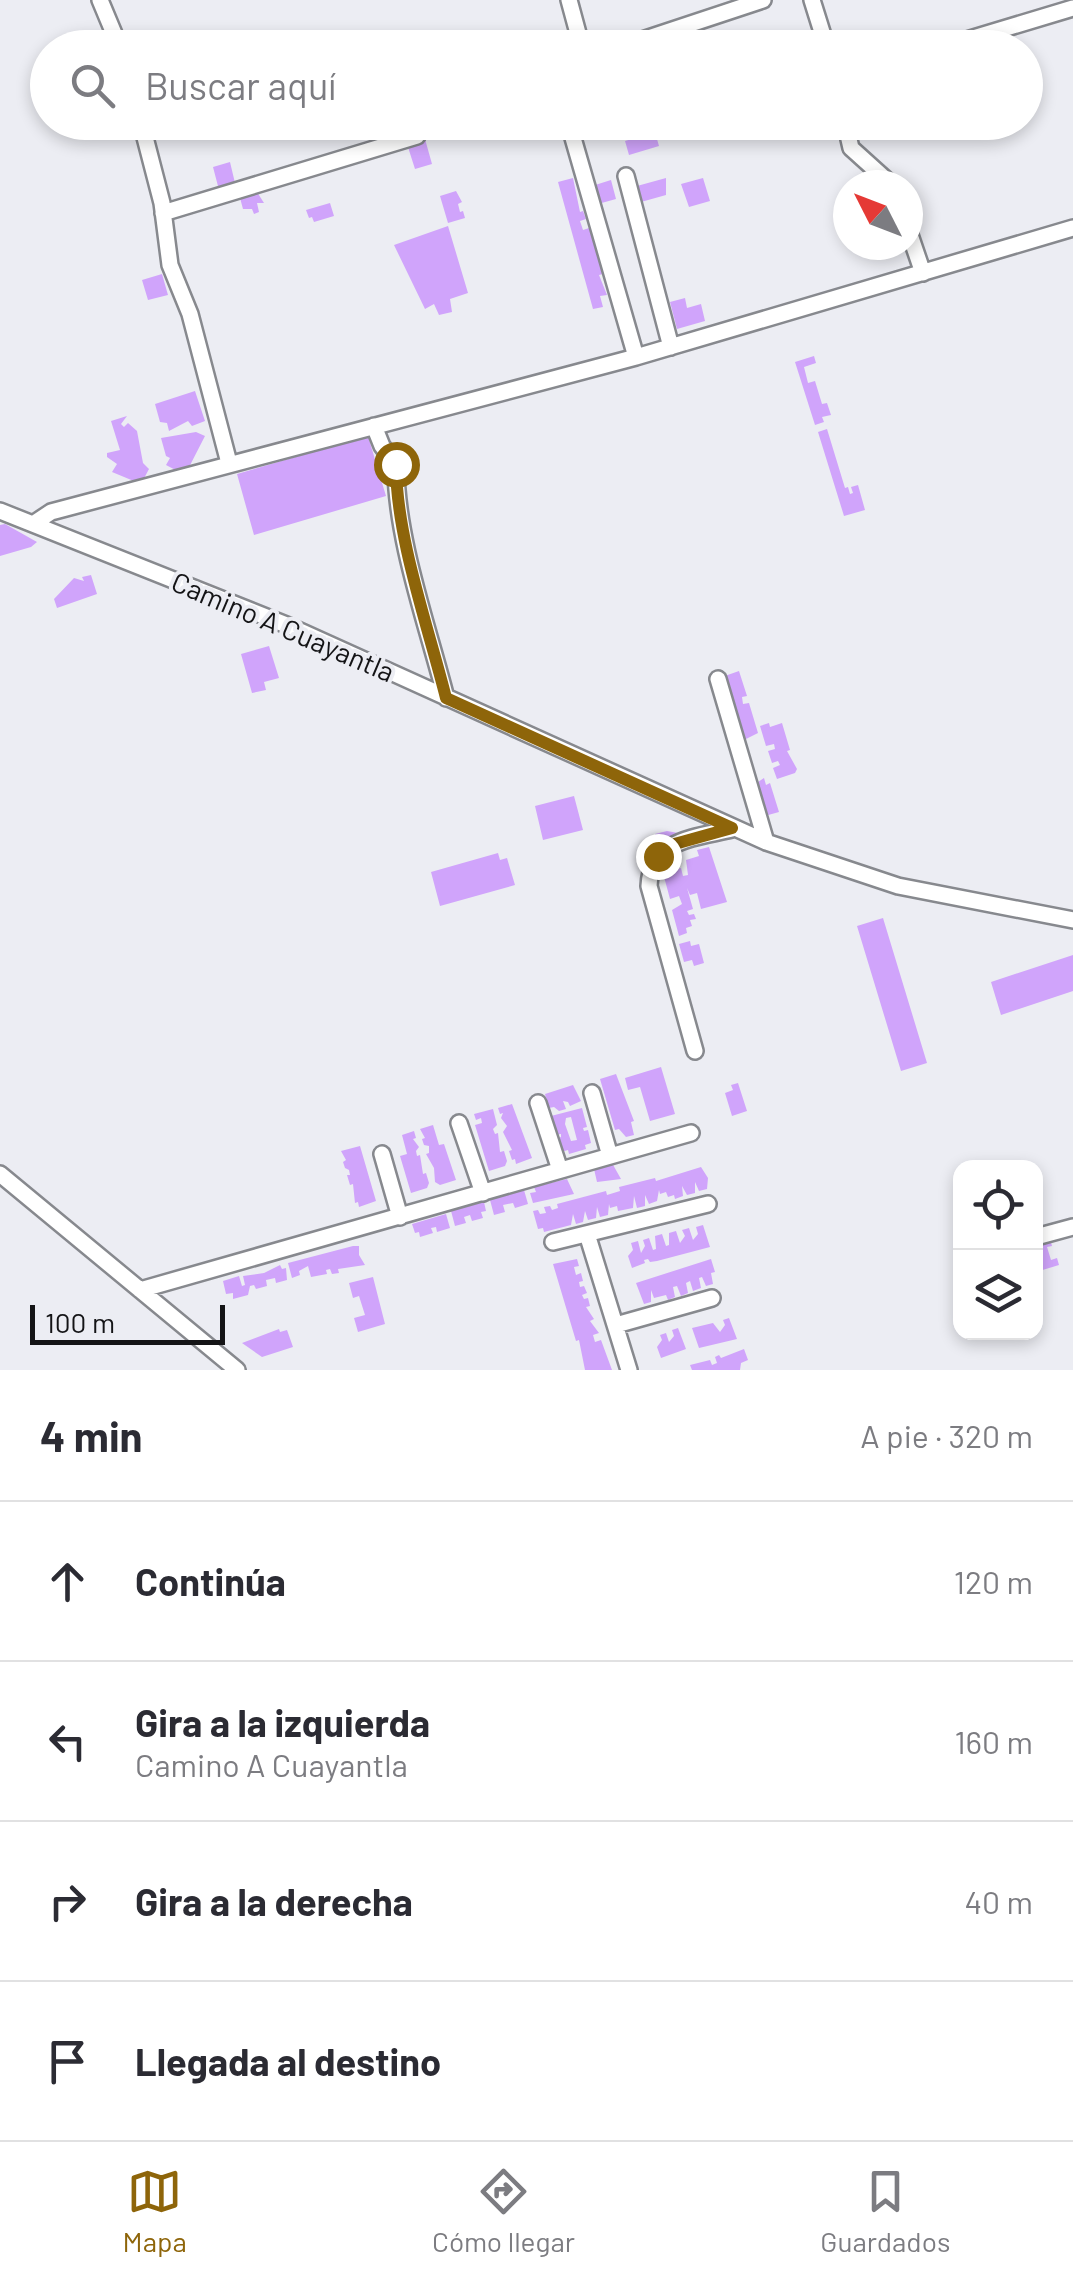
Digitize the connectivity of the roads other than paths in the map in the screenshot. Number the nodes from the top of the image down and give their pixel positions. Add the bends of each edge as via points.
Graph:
1 (100, 0) edge
2 (568, 0) edge
3 (764, 0) edge
4 (812, 0) edge
5 (1073, 8) edge
6 (112, 30) edge
7 (577, 30) edge
8 (673, 30) edge
9 (821, 30) edge
10 (1000, 30) edge
11 (146, 140) edge
12 (404, 140) edge
13 (574, 140) edge
14 (848, 140) edge
15 (875, 170) edge
16 (626, 176) dead end
17 (162, 213) junction
18 (1073, 228) edge
19 (919, 260) edge
20 (924, 273) junction
21 (672, 347) junction
22 (636, 358) junction
23 (374, 426) junction
24 (229, 463) junction
25 (3, 515) edge
26 (32, 524) junction
27 (718, 679) dead end
28 (446, 698) junction
29 (732, 828) junction
30 (766, 842) junction
31 (1073, 920) edge
32 (695, 1051) dead end
33 (592, 1093) dead end
34 (538, 1103) dead end
35 (459, 1123) dead end
36 (691, 1133) dead end
37 (382, 1154) dead end
38 (610, 1156) junction
39 (560, 1170) junction
40 (0, 1174) edge
41 (483, 1193) junction
42 (708, 1204) dead end
43 (400, 1217) junction
44 (1073, 1227) edge
45 (587, 1234) junction
46 (1043, 1235) edge
47 (554, 1242) dead end
48 (140, 1290) junction
49 (712, 1298) dead end
50 (616, 1325) junction
51 (237, 1370) edge
52 (629, 1370) edge

1 - 6 street
2 - 7 street
3 - 8 street
4 - 9 street
5 - 10 street
11 - 17 street
12 - 17 street
13 - 22 street
14 - 15 street
16 - 21 street
17 - 24 street via 170,266 190,314
18 - 20 street
19 - 20 street
20 - 21 street
21 - 22 street
22 - 23 street
23 - 24 street
23 - 28 street via 396,464 402,524
24 - 26 street via 52,512
25 - 26 street, Camino A Cuayantla
26 - 28 street, Camino A Cuayantla via 288,626
27 - 30 street
28 - 29 street, Camino A Cuayantla
29 - 30 street, Camino A Cuayantla
29 - 32 street via 671,845 650,870
30 - 31 street, Camino A Cuayantla via 898,886
33 - 38 street
34 - 39 street
35 - 41 street
36 - 38 street
37 - 43 street
38 - 39 street
39 - 41 street
40 - 48 street
41 - 43 street
42 - 45 street
43 - 48 street
44 - 46 street
45 - 47 street
45 - 50 street
48 - 51 street
49 - 50 street
50 - 52 street

